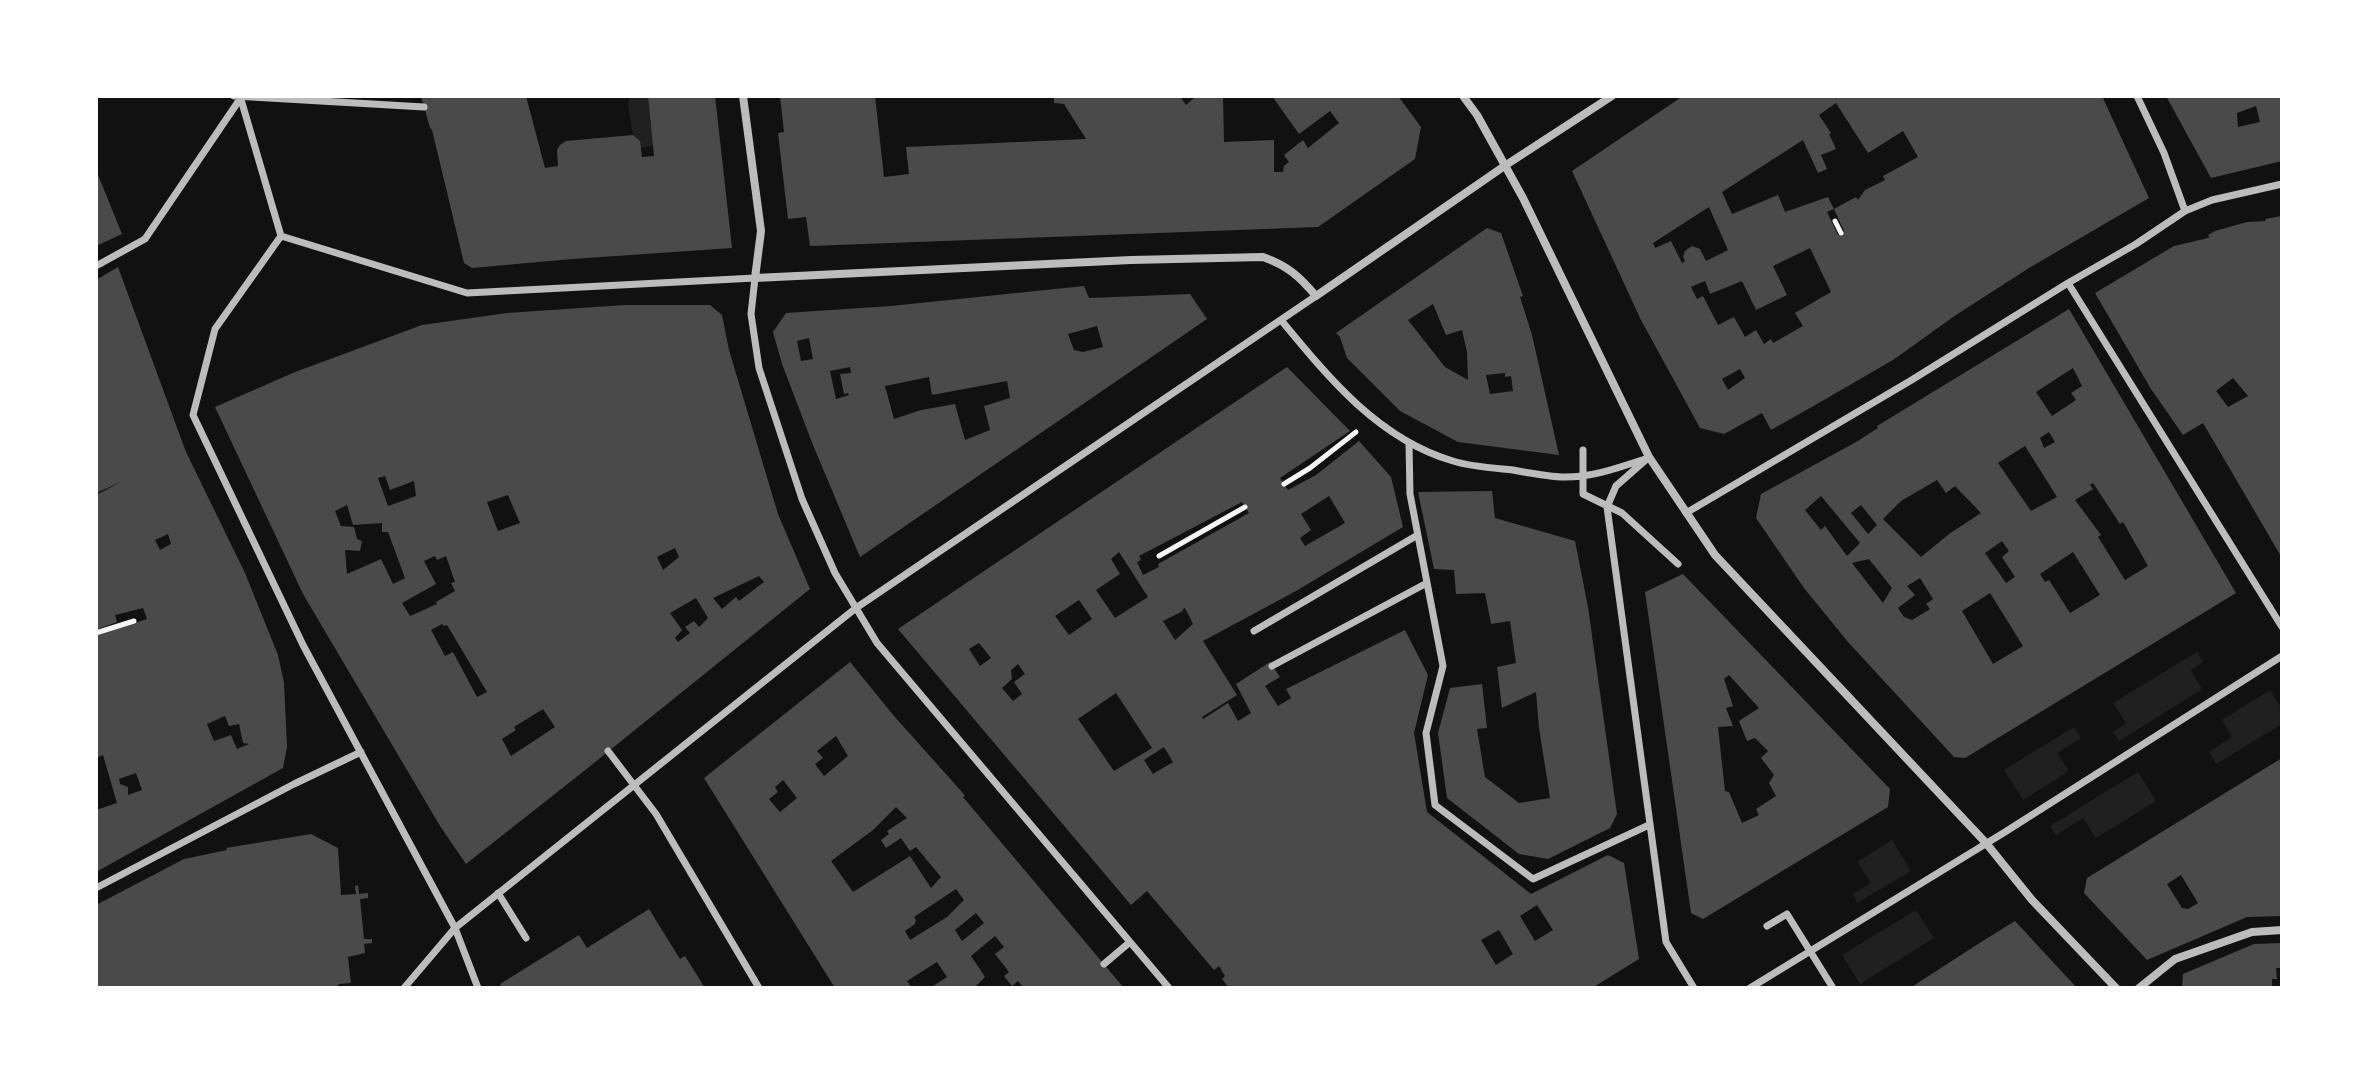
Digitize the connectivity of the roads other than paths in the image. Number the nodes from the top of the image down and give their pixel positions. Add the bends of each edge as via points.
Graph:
1 (240, 96) edge
2 (743, 96) edge
3 (1463, 96) edge
4 (1612, 96) edge
5 (2137, 96) edge
6 (424, 107) dead end
7 (1506, 165) junction
8 (2282, 184) edge
9 (2185, 211) junction
10 (281, 236) junction
11 (96, 266) edge
12 (755, 278) junction
13 (2068, 283) junction
14 (1316, 296) junction
15 (1281, 320) junction
16 (1409, 443) junction
17 (1583, 450) dead end
18 (1649, 457) junction
19 (1583, 474) junction
20 (1607, 507) junction
21 (1686, 513) junction
22 (1416, 536) junction
23 (1678, 564) dead end
24 (1425, 584) junction
25 (856, 608) junction
26 (2282, 627) edge
27 (1254, 631) dead end
28 (2282, 656) edge
29 (1272, 666) dead end
30 (608, 751) dead end
31 (361, 752) junction
32 (632, 785) junction
33 (1649, 825) junction
34 (1986, 843) junction
35 (96, 888) edge
36 (498, 893) junction
37 (1767, 926) dead end
38 (455, 928) junction
39 (2282, 930) edge
40 (526, 938) dead end
41 (1130, 942) junction
42 (1810, 951) junction
43 (1104, 964) dead end
44 (404, 988) edge
45 (478, 988) edge
46 (759, 988) edge
47 (1169, 988) edge
48 (1694, 988) edge
49 (1750, 988) edge
50 (1833, 988) edge
51 (2116, 988) edge
52 (2139, 988) edge

1 - 6 street
1 - 10 street
1 - 11 street via 145,239
2 - 12 street via 761,231
3 - 7 street
4 - 7 street
5 - 9 street
7 - 14 street
7 - 18 street
8 - 9 street
9 - 13 street
10 - 12 street via 467,293
10 - 31 street via 215,329 193,415 303,645
12 - 14 street via 1263,257 1283,264
12 - 25 street via 751,314 759,368 802,499
13 - 21 street
13 - 26 street
14 - 15 street
15 - 16 street via 1373,419
15 - 25 street
16 - 19 street via 1476,467 1564,477
16 - 22 street
17 - 19 street
18 - 19 street
18 - 20 street via 1616,486
18 - 21 street
19 - 20 street via 1583,494
20 - 23 street via 1622,513
20 - 33 street
21 - 34 street via 1715,555
22 - 24 street
22 - 27 street
24 - 29 street
24 - 33 street via 1443,666 1426,733 1435,805 1533,879
25 - 32 street
25 - 41 street via 877,643
28 - 34 street
30 - 32 street
31 - 35 street
31 - 38 street
32 - 36 street
32 - 46 street via 656,814
33 - 48 street via 1666,942
34 - 42 street
34 - 51 street
36 - 38 street
36 - 40 street
37 - 42 street via 1787,914
38 - 44 street
38 - 45 street
39 - 52 street via 2252,932 2175,959
41 - 43 street
41 - 47 street
42 - 49 street
42 - 50 street

